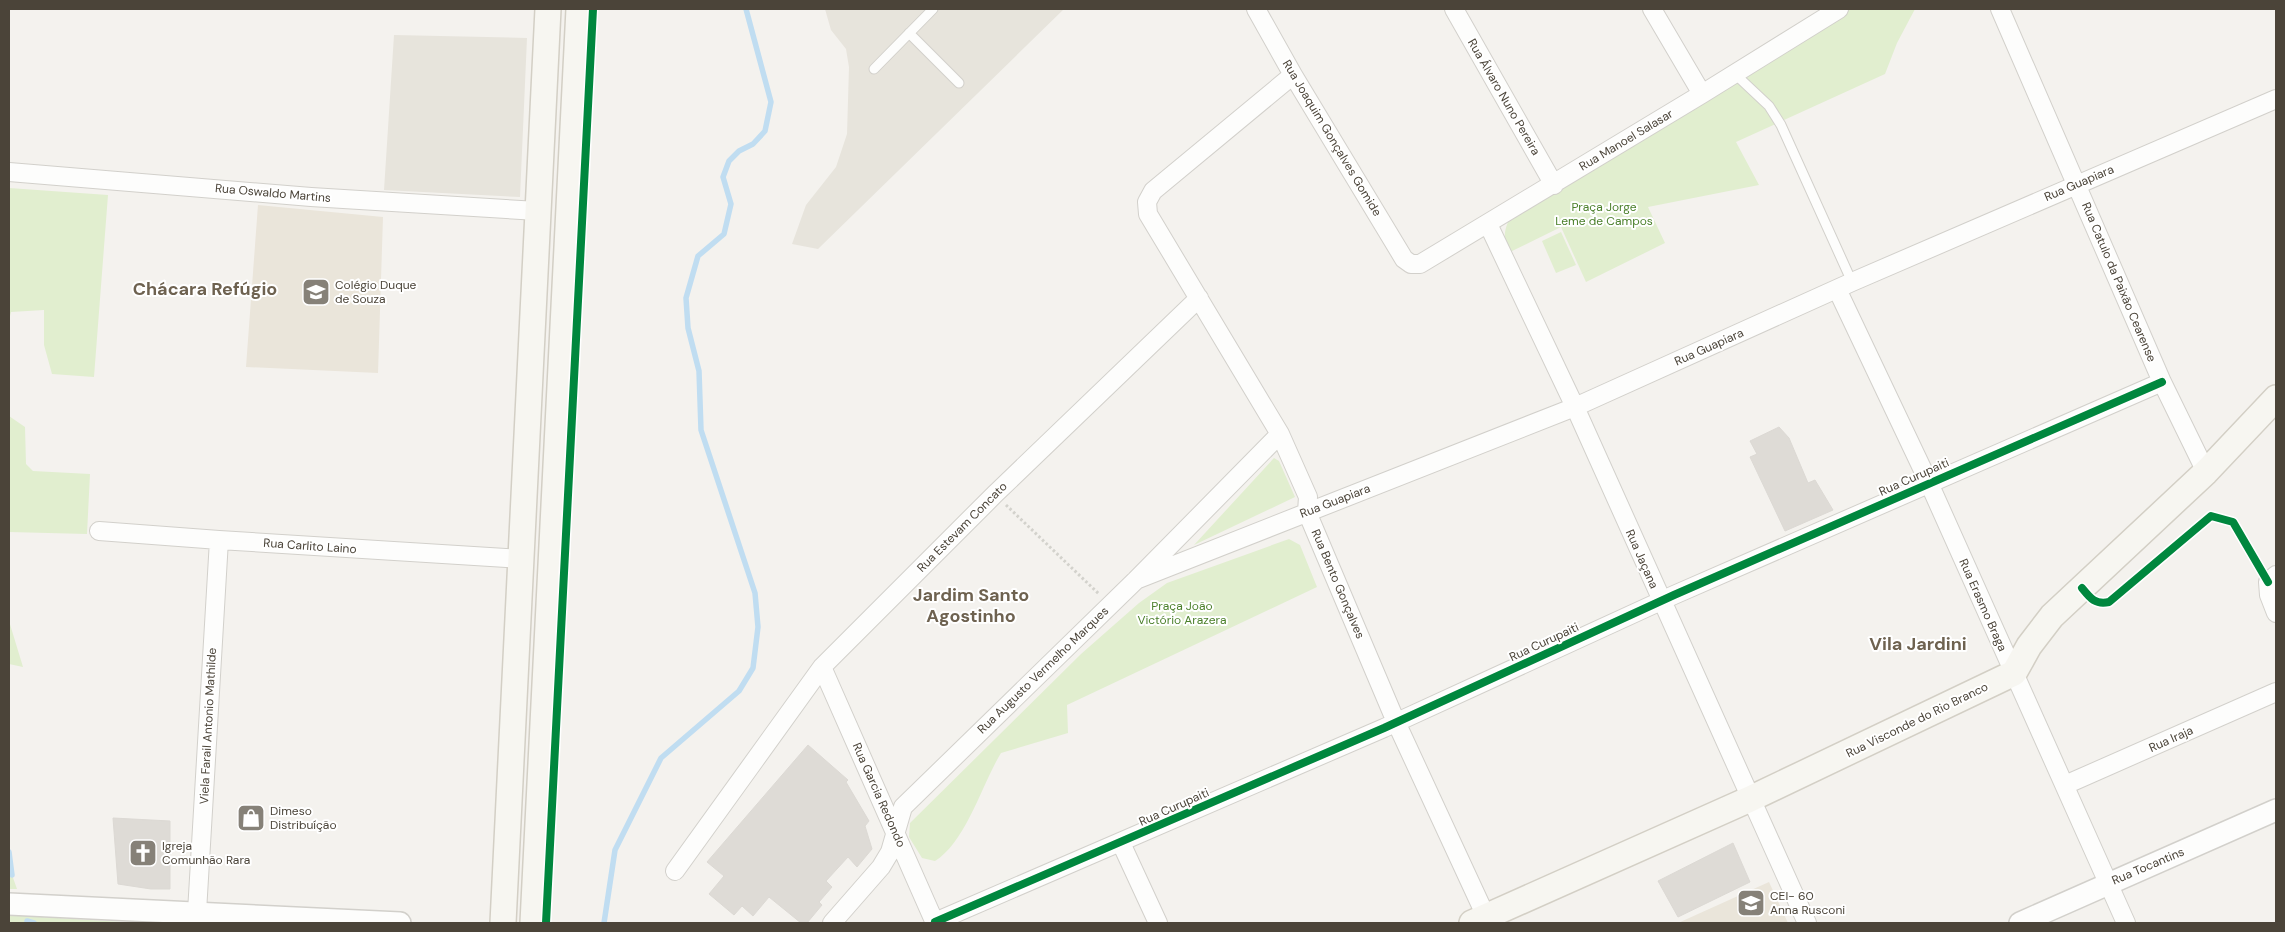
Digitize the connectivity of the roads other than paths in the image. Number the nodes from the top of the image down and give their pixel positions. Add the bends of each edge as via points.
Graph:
1 (548, 9) edge
2 (579, 9) edge
3 (933, 9) edge
4 (1256, 9) edge
5 (1454, 9) edge
6 (1652, 9) edge
7 (1839, 9) edge
8 (2000, 9) edge
9 (909, 33) junction
10 (874, 69) dead end
11 (1735, 74) junction
12 (1293, 75) junction
13 (959, 83) dead end
14 (1702, 94) junction
15 (2276, 100) edge
16 (9, 172) edge
17 (1554, 184) junction
18 (2076, 184) junction
19 (538, 211) junction
20 (1488, 224) junction
21 (1411, 264) joint
22 (1844, 286) junction
23 (1199, 298) junction
24 (2162, 382) junction
25 (2276, 398) edge
26 (1575, 407) junction
27 (1280, 434) junction
28 (2206, 472) junction
29 (1929, 483) junction
30 (1307, 512) junction
31 (99, 531) dead end
32 (219, 540) junction
33 (521, 559) junction
34 (2272, 578) edge
35 (1136, 580) junction
36 (1660, 601) junction
37 (2276, 613) edge
38 (822, 667) junction
39 (2014, 673) junction
40 (2276, 692) edge
41 (1396, 722) junction
42 (2065, 785) junction
43 (1750, 800) junction
44 (2276, 810) edge
45 (895, 832) junction
46 (1121, 843) junction
47 (675, 871) dead end
48 (2108, 883) junction
49 (9, 904) edge
50 (197, 912) junction
51 (1482, 921) edge
52 (400, 923) edge
53 (503, 923) edge
54 (533, 923) edge
55 (832, 923) edge
56 (935, 923) edge
57 (1158, 923) edge
58 (1806, 923) edge
59 (2020, 923) edge
60 (2126, 923) edge

1 - 19 main road
2 - 54 main road
3 - 9 lane
4 - 12 street, Rua Joaquim Gonçalves Gomide
5 - 17 street, Rua Álvaro Nuno Pereira
6 - 14 street
7 - 11 street, Rua Manoel Salasar
8 - 18 street, Rua Catulo da Paixão Cearense
9 - 10 lane
9 - 13 lane
11 - 14 street, Rua Manoel Salasar
11 - 22 lane via 1769,106 1782,126
12 - 21 street, Rua Joaquim Gonçalves Gomide via 1404,259
12 - 23 street, Rua Bento Gonçalves via 1152,192 1147,202 1148,214
14 - 17 street, Rua Manoel Salasar
15 - 18 street, Rua Guapiara
16 - 19 street, Rua Oswaldo Martins via 311,197
17 - 20 street, Rua Manoel Salasar
18 - 22 street, Rua Guapiara
18 - 24 street, Rua Catulo da Paixão Cearense
19 - 33 main road
20 - 21 street, Rua Manoel Salasar via 1420,264
20 - 26 street, Rua Jaçana
22 - 26 street, Rua Guapiara
22 - 29 street, Rua Erasmo Braga
23 - 27 street, Rua Bento Gonçalves
23 - 38 street, Rua Estevam Concato via 995,494
24 - 28 street, Rua Catulo da Paixão Cearense
24 - 29 street, Rua Curupaiti
25 - 28 main road
26 - 30 street, Rua Guapiara
26 - 36 street, Rua Jaçana
27 - 30 street, Rua Bento Gonçalves via 1308,497
27 - 35 street, Rua Augusto Vermelho Marques
28 - 39 main road via 2052,616
29 - 36 street, Rua Curupaiti
29 - 39 street, Rua Erasmo Braga
30 - 35 street, Rua Guapiara
30 - 41 street, Rua Bento Gonçalves
31 - 32 street, Rua Carlito Laino
32 - 33 street, Rua Carlito Laino
32 - 50 street, Viela Farail Antonio Mathilde
33 - 53 main road
34 - 37 street via 2269,595
35 - 45 street, Rua Augusto Vermelho Marques via 902,807
36 - 41 street, Rua Curupaiti
36 - 43 street, Rua Jaçana
38 - 45 street, Rua Garcia Redondo
38 - 47 street, Rua Estevam Concato
39 - 42 street, Rua Erasmo Braga
39 - 43 main road, Rua Visconde do Rio Branco
40 - 42 street, Rua Iraja
41 - 46 street, Rua Curupaiti
41 - 51 street, Rua Bento Gonçalves
42 - 48 street, Rua Erasmo Braga
43 - 51 main road, Rua Visconde do Rio Branco
43 - 58 street, Rua Jaçana
44 - 48 street, Rua Tocantins
45 - 55 street, Rua Augusto Vermelho Marques via 890,852 881,867
45 - 56 street, Rua Garcia Redondo
46 - 56 street, Rua Curupaiti
46 - 57 street
48 - 59 street, Rua Tocantins
48 - 60 street, Rua Erasmo Braga
49 - 50 street
50 - 52 street

